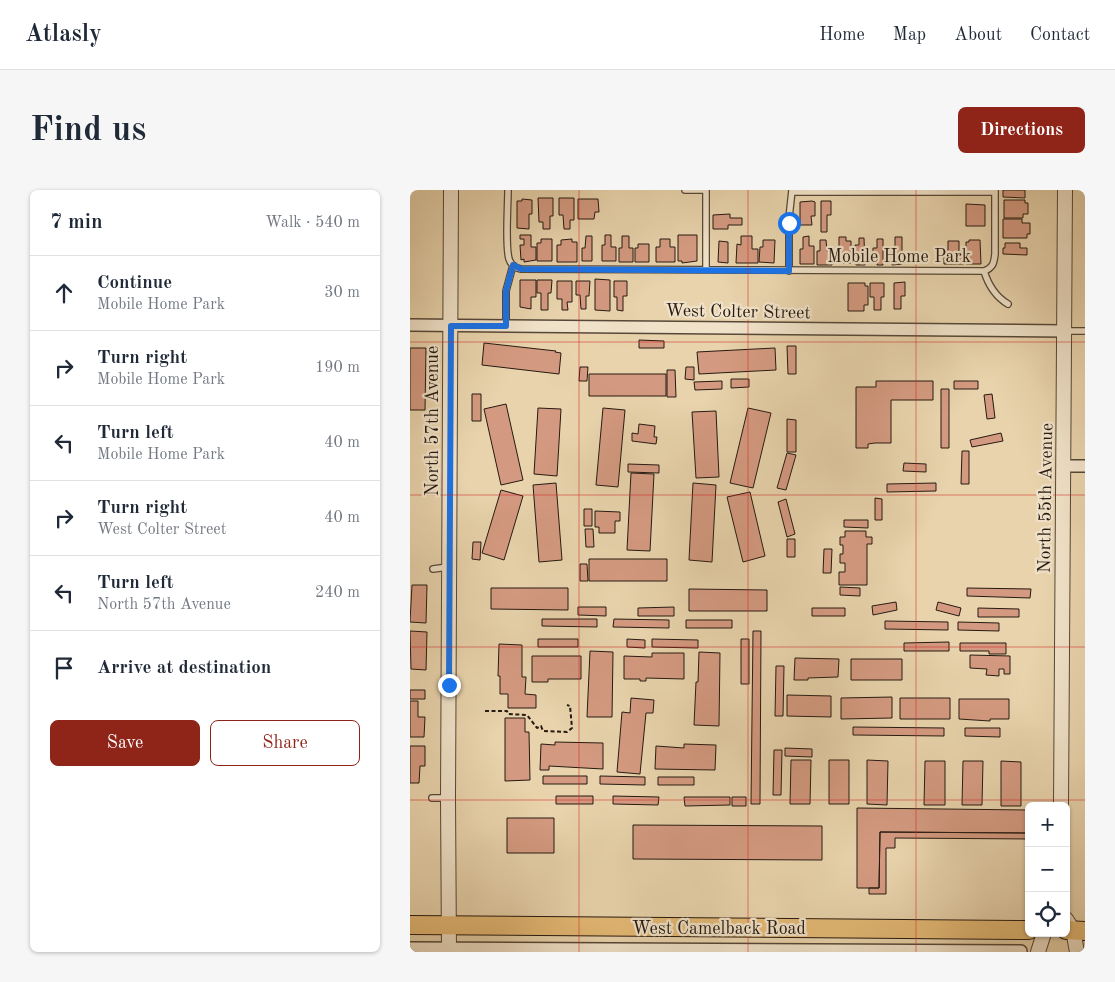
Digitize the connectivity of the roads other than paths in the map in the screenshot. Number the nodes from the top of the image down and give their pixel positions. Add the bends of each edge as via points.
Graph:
1 (452, 190) edge
2 (508, 190) edge
3 (685, 190) edge
4 (706, 190) edge
5 (1065, 190) edge
6 (792, 191) edge
7 (995, 191) edge
8 (513, 265) junction
9 (706, 270) junction
10 (789, 271) junction
11 (984, 271) junction
12 (1008, 304) dead end
13 (410, 325) edge
14 (451, 326) junction
15 (506, 326) junction
16 (1065, 331) junction
17 (1085, 331) edge
18 (1064, 466) junction
19 (1085, 466) edge
20 (449, 566) junction
21 (433, 569) dead end
22 (432, 798) dead end
23 (448, 798) junction
24 (1061, 802) edge
25 (410, 925) edge
26 (449, 926) junction
27 (1073, 928) edge
28 (1025, 930) edge
29 (1043, 937) edge
30 (410, 948) edge
31 (449, 950) edge
32 (589, 950) edge
33 (807, 951) edge
34 (1021, 951) edge
35 (1038, 952) edge
36 (1077, 952) edge

1 - 14 street, North 57th Avenue
2 - 8 lane via 508,248
3 - 4 lane
4 - 9 lane
5 - 16 street, North 55th Avenue
6 - 7 lane, Mobile Home Park
6 - 10 lane, Mobile Home Park
7 - 11 lane, Mobile Home Park via 994,264
8 - 9 lane, Mobile Home Park via 521,269
8 - 15 lane via 506,291
9 - 10 lane, Mobile Home Park
10 - 11 lane, Mobile Home Park
11 - 12 lane via 993,290
13 - 14 street, West Colter Street
14 - 15 street, West Colter Street
14 - 20 street, North 57th Avenue
15 - 16 street, West Colter Street
16 - 17 lane
16 - 18 street, North 55th Avenue
18 - 19 street
18 - 24 street, North 55th Avenue
20 - 21 lane
20 - 23 street, North 57th Avenue
22 - 23 lane
23 - 26 street, North 57th Avenue
25 - 26 main road, West Camelback Road
26 - 28 main road, West Camelback Road
26 - 31 street, North 57th Avenue
27 - 36 street
29 - 35 street
30 - 31 street, West Camelback Road
31 - 32 street, West Camelback Road
32 - 33 street, West Camelback Road
33 - 34 street, West Camelback Road

